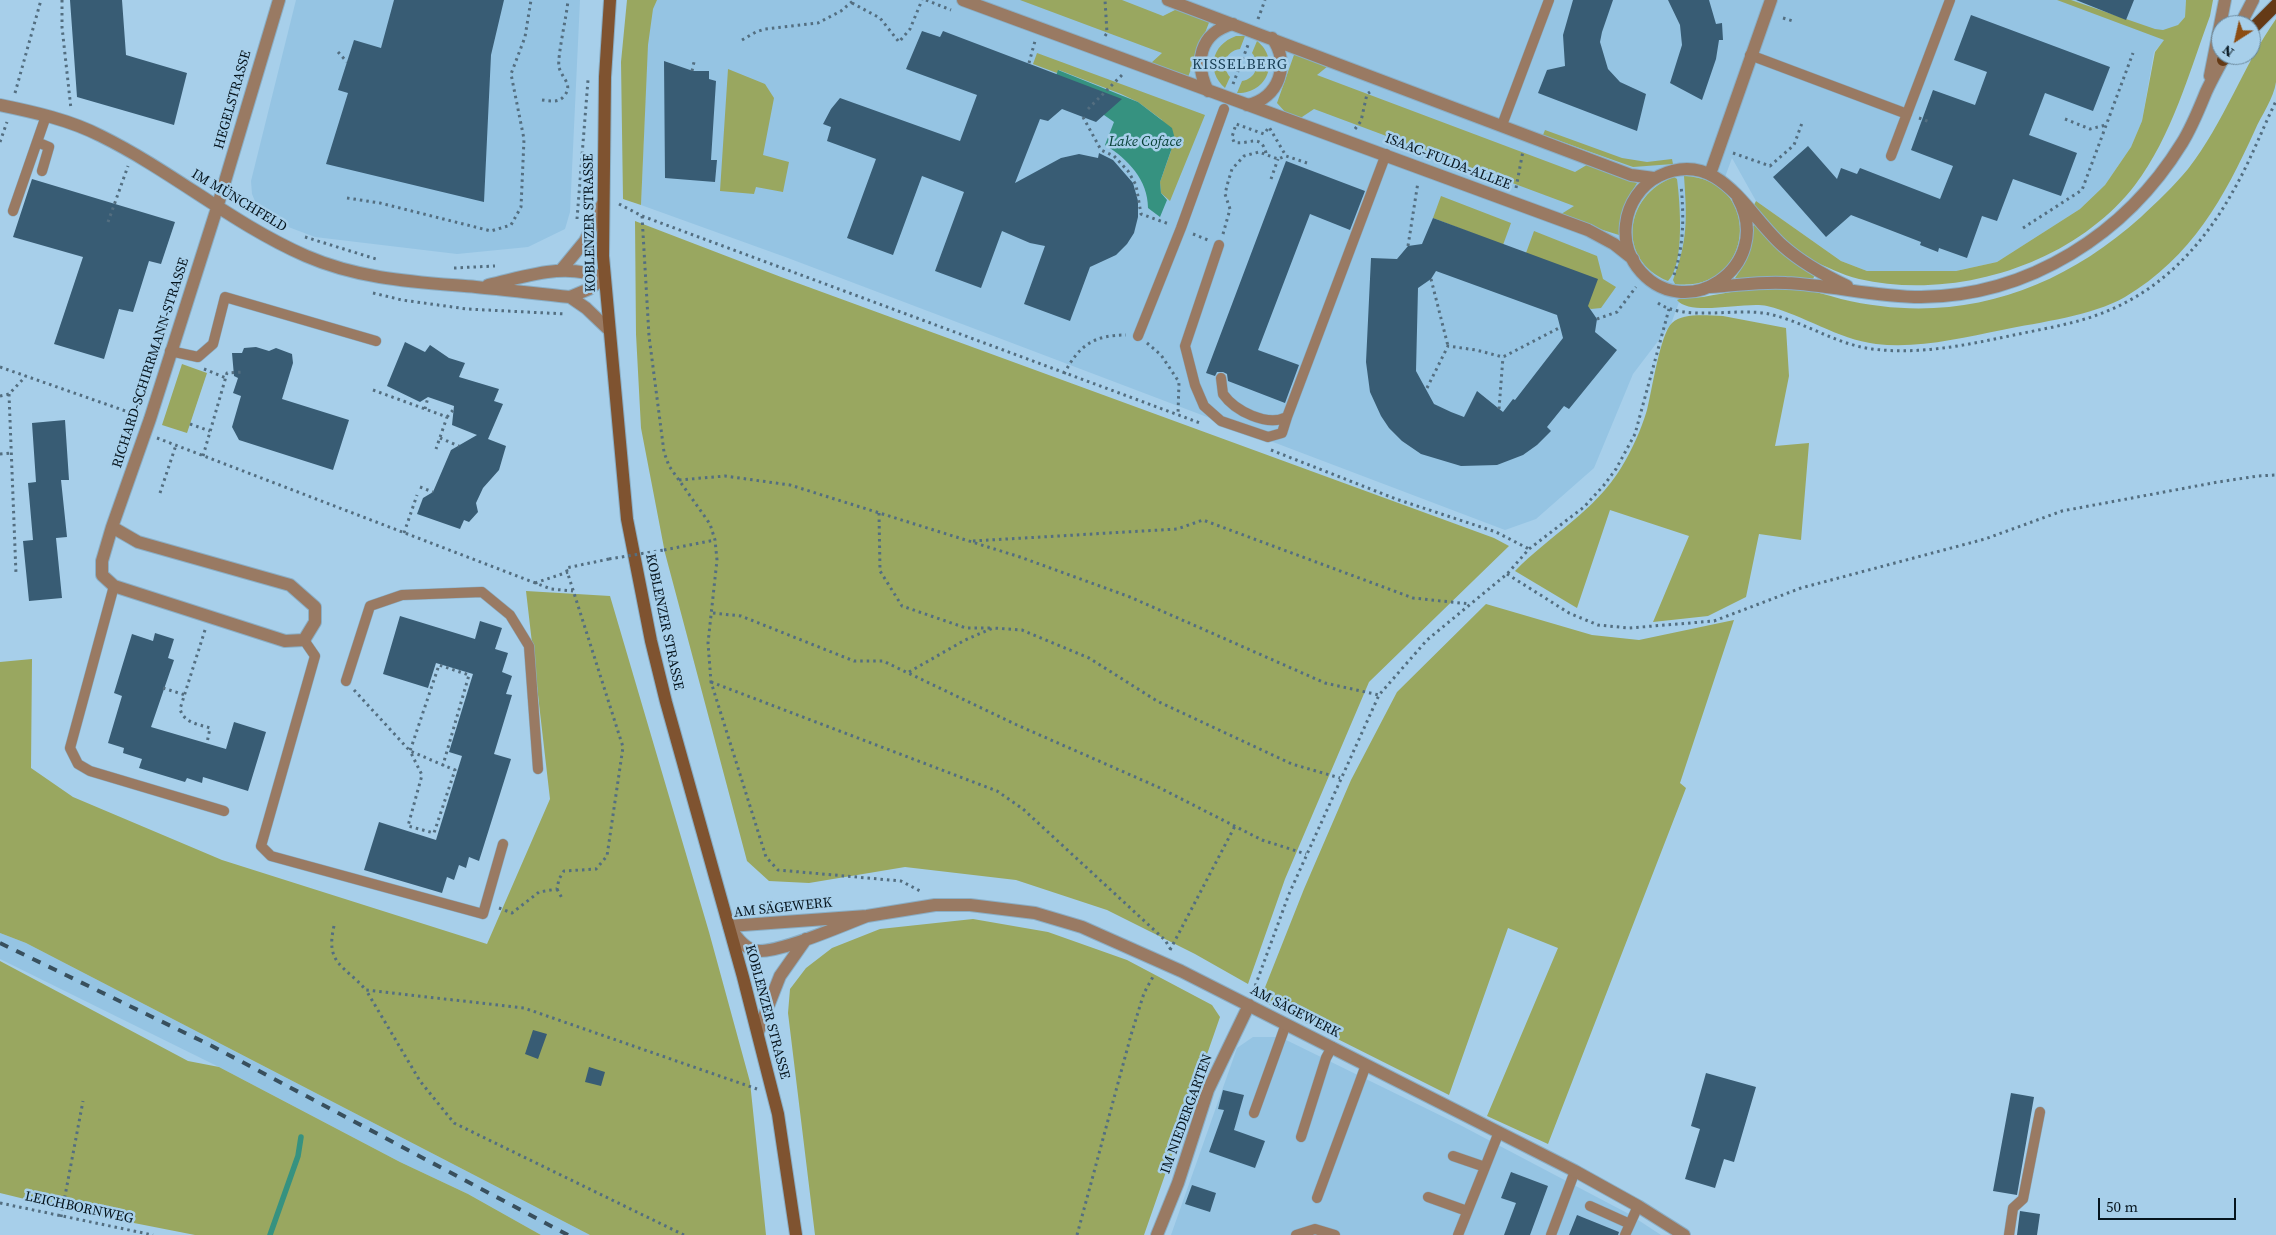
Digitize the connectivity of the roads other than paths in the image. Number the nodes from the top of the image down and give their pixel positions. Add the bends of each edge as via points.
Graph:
1 (278, 0) edge
2 (610, 0) edge
3 (1168, 0) edge
4 (1549, 0) edge
5 (1771, 0) edge
6 (1950, 0) edge
7 (2225, 0) edge
8 (2253, 0) edge
9 (969, 1) edge
10 (2276, 5) edge
11 (2245, 15) edge
12 (2261, 20) edge
13 (1233, 24) junction
14 (1272, 38) junction
15 (1750, 55) junction
16 (2221, 65) edge
17 (2207, 90) junction
18 (1208, 91) junction
19 (0, 104) edge
20 (1247, 105) junction
21 (1224, 109) dead end
22 (1907, 114) junction
23 (46, 116) junction
24 (1502, 125) junction
25 (37, 142) junction
26 (1386, 154) junction
27 (1891, 156) dead end
28 (42, 171) dead end
29 (1710, 174) junction
30 (1654, 178) junction
31 (1738, 198) junction
32 (602, 205) junction
33 (217, 208) junction
34 (13, 211) dead end
35 (1219, 245) road end
36 (1632, 259) junction
37 (562, 269) junction
38 (604, 278) junction
39 (476, 287) junction
40 (1710, 287) junction
41 (1859, 291) junction
42 (570, 297) junction
43 (608, 329) junction
44 (1138, 336) road end
45 (376, 341) dead end
46 (170, 351) junction
47 (1221, 378) dead end
48 (1287, 417) junction
49 (112, 527) junction
50 (114, 586) junction
51 (304, 640) junction
52 (346, 682) road end
53 (538, 769) dead end
54 (224, 811) dead end
55 (503, 844) dead end
56 (867, 916) junction
57 (729, 926) junction
58 (806, 938) junction
59 (1249, 1005) junction
60 (1286, 1024) junction
61 (758, 1032) junction
62 (1332, 1047) junction
63 (1366, 1065) junction
64 (2040, 1112) dead end
65 (1254, 1113) dead end
66 (1499, 1132) junction
67 (1301, 1137) dead end
68 (1453, 1156) dead end
69 (1485, 1167) junction
70 (1575, 1171) junction
71 (1428, 1197) dead end
72 (1317, 1198) dead end
73 (1590, 1206) dead end
74 (1638, 1206) junction
75 (1467, 1211) junction
76 (1630, 1224) junction
77 (796, 1235) edge
78 (1157, 1235) edge
79 (1296, 1235) edge
80 (1335, 1235) edge
81 (1458, 1235) edge
82 (1551, 1235) edge
83 (1625, 1235) edge
84 (1684, 1235) edge
85 (2008, 1235) edge

1 - 33 street, HEGELSTRASSE
2 - 32 main road, KOBLENZER STRASSE
3 - 13 street, ISAAC-FULDA-ALLEE
4 - 24 lane
5 - 15 street
6 - 22 lane
7 - 17 street, ISAAC-FULDA-ALLEE
8 - 11 street
9 - 18 street, ISAAC-FULDA-ALLEE
10 - 12 main road
13 - 14 street, ISAAC-FULDA-ALLEE
13 - 18 street via 1214,33 1202,50 1200,71
14 - 20 street via 1281,56 1278,81 1266,97
14 - 24 street, ISAAC-FULDA-ALLEE
15 - 22 lane
15 - 29 street
16 - 17 street, ISAAC-FULDA-ALLEE
17 - 41 street, ISAAC-FULDA-ALLEE via 2183,142 2156,180 2115,223 2074,253 2025,277 1984,290 1922,297
18 - 20 street, ISAAC-FULDA-ALLEE
19 - 23 street, IM MÜNCHFELD
20 - 26 street, ISAAC-FULDA-ALLEE
21 - 44 lane
22 - 27 lane
23 - 25 lane
23 - 33 street, IM MÜNCHFELD via 108,139
24 - 30 street, ISAAC-FULDA-ALLEE via 1631,175
25 - 28 lane via 48,147
25 - 34 lane
26 - 36 street, ISAAC-FULDA-ALLEE via 1588,230 1614,244
26 - 48 lane
29 - 30 street, ISAAC-FULDA-ALLEE via 1680,170
29 - 31 street, ISAAC-FULDA-ALLEE via 1726,184
30 - 36 street, ISAAC-FULDA-ALLEE via 1637,195 1628,212 1626,236
31 - 40 street, ISAAC-FULDA-ALLEE via 1747,222 1746,246 1730,273
31 - 41 street, ISAAC-FULDA-ALLEE via 1792,255
32 - 37 street via 585,241
32 - 38 main road, KOBLENZER STRASSE
33 - 39 street, IM MÜNCHFELD via 291,249 355,273 407,282
33 - 46 street, RICHARD-SCHIRRMANN-STRASSE
35 - 48 lane via 1184,350 1199,399 1221,421 1268,437 1282,434
36 - 40 street, ISAAC-FULDA-ALLEE via 1651,280 1691,291
37 - 38 street, IM MÜNCHFELD via 586,271
37 - 39 street, IM MÜNCHFELD
38 - 42 street
38 - 43 main road, KOBLENZER STRASSE
39 - 42 street, IM MÜNCHFELD
40 - 41 street, ISAAC-FULDA-ALLEE via 1785,282
42 - 43 street
43 - 57 main road, KOBLENZER STRASSE via 627,519 651,641
45 - 46 lane via 225,296 213,344 198,357
46 - 49 street, RICHARD-SCHIRRMANN-STRASSE
47 - 48 lane via 1223,394 1242,411 1268,419
49 - 50 street, RICHARD-SCHIRRMANN-STRASSE via 102,561 102,575
49 - 51 street via 138,542 290,585 315,606 315,622
50 - 51 street via 285,641
50 - 54 lane via 70,748 78,764 90,771
51 - 55 lane via 315,656 261,846 271,856 483,914
52 - 53 lane via 370,606 402,595 482,592 510,615 529,646
56 - 57 street, AM SÄGEWERK
56 - 58 street, AM SÄGEWERK
56 - 59 street, AM SÄGEWERK via 935,905 970,905 1035,913 1082,927
57 - 58 street, AM SÄGEWERK via 743,944 760,952
57 - 61 main road, KOBLENZER STRASSE
58 - 61 street via 780,976
59 - 60 street, AM SÄGEWERK
59 - 78 street, IM NIEDERGARTEN via 1208,1090 1178,1183
60 - 62 street, AM SÄGEWERK
60 - 65 lane
61 - 77 main road, KOBLENZER STRASSE via 778,1114
62 - 63 street, AM SÄGEWERK
62 - 67 lane
63 - 66 street, AM SÄGEWERK
63 - 72 lane
64 - 85 lane via 2023,1200 2013,1208
66 - 69 lane
66 - 70 street, AM SÄGEWERK
68 - 69 lane
69 - 75 lane
70 - 74 street, AM SÄGEWERK
70 - 82 lane
71 - 75 lane
73 - 76 lane
74 - 76 lane
74 - 84 street, AM SÄGEWERK
75 - 81 lane
76 - 83 lane
79 - 80 lane via 1315,1228

